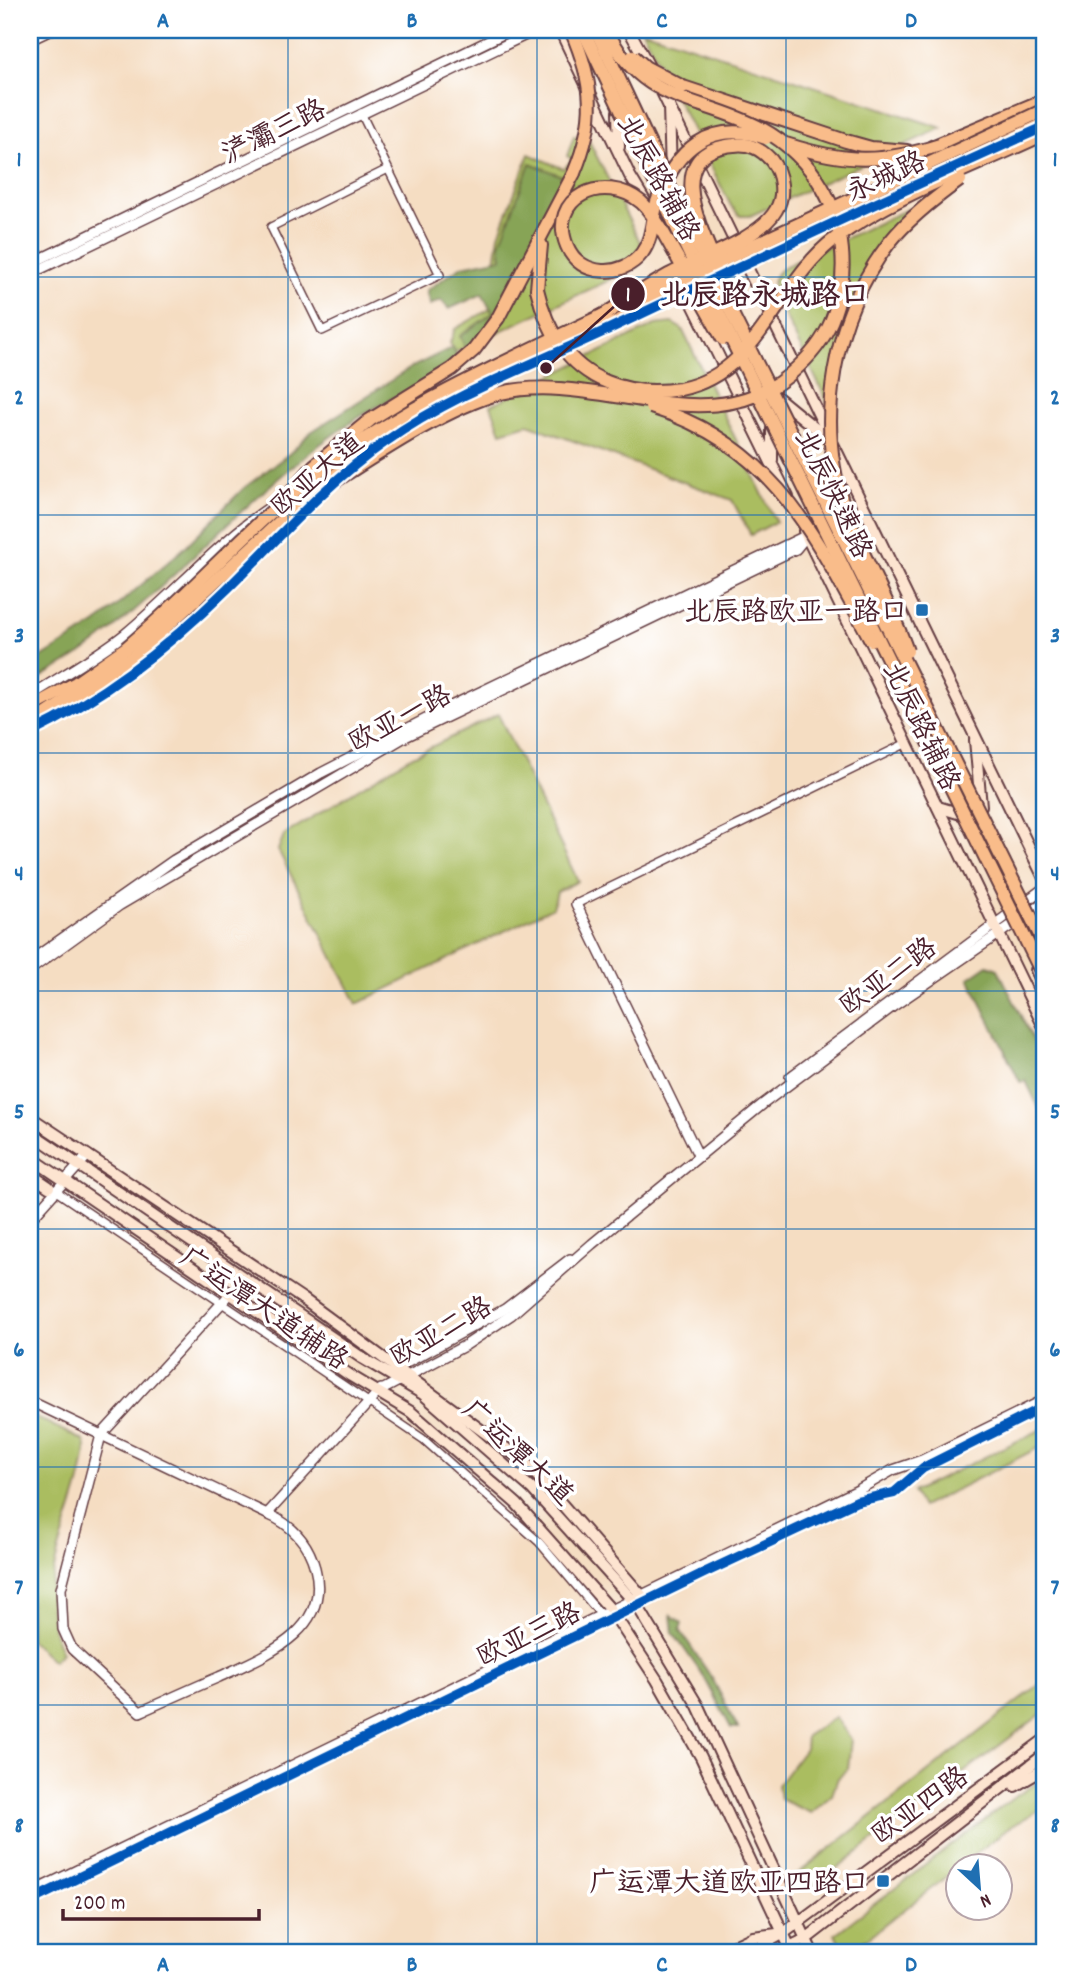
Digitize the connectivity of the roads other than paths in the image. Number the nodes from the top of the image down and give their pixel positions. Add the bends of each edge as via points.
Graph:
1 (51, 30) edge
2 (511, 30) edge
3 (536, 30) edge
4 (560, 30) edge
5 (571, 30) edge
6 (580, 30) edge
7 (598, 30) edge
8 (609, 30) edge
9 (629, 30) edge
10 (30, 40) edge
11 (1044, 100) edge
12 (669, 105) junction
13 (1044, 109) edge
14 (618, 112) junction
15 (361, 113) junction
16 (1044, 125) edge
17 (1044, 134) edge
18 (940, 145) junction
19 (1009, 151) junction
20 (619, 153) junction
21 (388, 169) junction
22 (671, 181) junction
23 (547, 225) junction
24 (737, 251) junction
25 (30, 264) edge
26 (710, 264) junction
27 (745, 265) junction
28 (691, 272) junction
29 (30, 274) edge
30 (716, 278) junction
31 (702, 285) junction
32 (687, 292) junction
33 (599, 318) junction
34 (758, 367) junction
35 (754, 386) junction
36 (583, 390) junction
37 (777, 397) junction
38 (772, 428) junction
39 (832, 442) junction
40 (773, 465) junction
41 (288, 505) junction
42 (863, 508) junction
43 (839, 520) junction
44 (821, 529) junction
45 (806, 536) junction
46 (130, 653) junction
47 (30, 696) edge
48 (919, 706) junction
49 (30, 708) edge
50 (30, 725) edge
51 (974, 731) junction
52 (30, 733) edge
53 (907, 743) junction
54 (938, 769) junction
55 (930, 791) junction
56 (981, 806) junction
57 (938, 807) junction
58 (961, 814) junction
59 (1044, 878) edge
60 (1044, 888) edge
61 (1027, 901) junction
62 (1044, 903) edge
63 (576, 904) joint
64 (1032, 912) junction
65 (1009, 913) junction
66 (1014, 925) junction
67 (997, 928) junction
68 (1044, 941) edge
69 (1028, 944) junction
70 (30, 961) edge
71 (30, 970) edge
72 (1044, 977) edge
73 (1044, 987) edge
74 (1044, 1027) edge
75 (30, 1117) edge
76 (30, 1132) edge
77 (88, 1155) junction
78 (698, 1155) junction
79 (30, 1157) edge
80 (80, 1165) junction
81 (30, 1174) edge
82 (64, 1181) junction
83 (52, 1189) junction
84 (30, 1220) edge
85 (209, 1238) junction
86 (227, 1264) junction
87 (231, 1293) junction
88 (221, 1304) junction
89 (400, 1374) junction
90 (380, 1391) junction
91 (1044, 1400) edge
92 (30, 1401) edge
93 (369, 1402) junction
94 (1044, 1407) edge
95 (101, 1435) junction
96 (267, 1514) junction
97 (637, 1601) junction
98 (609, 1614) junction
99 (1044, 1734) edge
100 (1044, 1740) edge
101 (1043, 1760) edge
102 (1013, 1763) junction
103 (30, 1894) edge
104 (30, 1901) edge
105 (800, 1920) junction
106 (784, 1933) junction
107 (806, 1939) junction
108 (786, 1951) edge
109 (722, 1952) edge
110 (749, 1952) edge
111 (812, 1952) edge

1 - 10 street
2 - 25 street, 浐灞三路
3 - 15 street, 浐灞三路
4 - 20 main road, 北辰路辅路
5 - 23 main road, bridge via 589,80 590,114 582,153
6 - 14 main road
6 - 35 main road, 北辰快速路, bridge
7 - 22 main road
7 - 34 main road, 北辰快速路, bridge
8 - 18 main road, bridge via 645,67 683,87 871,148 916,151
8 - 36 main road, bridge via 630,64 651,84 681,100 761,128 810,169 834,215 843,275 834,316 813,352 786,378 747,399 713,406 672,405
9 - 12 main road, 北辰路辅路
11 - 18 main road
12 - 22 main road
12 - 24 main road, 北辰路辅路
13 - 24 street, 永城路
13 - 33 main road, bridge
14 - 20 main road
14 - 28 main road
15 - 21 street
15 - 29 street, 浐灞三路
16 - 27 street, 永城路
16 - 41 main road, bridge via 433,410
17 - 19 main road, bridge
18 - 35 main road, bridge via 903,158 857,160 754,134 711,136 684,152 673,165 657,204 654,218 652,231 643,252 621,269 589,269 568,250 562,233 570,205 578,196 600,188 625,192 640,201 649,210 655,219 660,227
19 - 23 main road, bridge via 846,231 807,265 756,339 730,366 708,380 667,391 644,392 608,383 578,365 558,342 537,289 539,250
19 - 48 main road, bridge via 933,199 890,242 851,308 836,357 830,404 835,478 854,534 899,627
20 - 28 main road, 北辰路辅路
21 - 21 street via 440,275 322,331 271,227
22 - 26 main road
23 - 41 main road, bridge via 498,318 474,350 442,376 370,420 314,466
24 - 26 street, 欧亚大道
24 - 27 main road, 北辰路辅路
26 - 28 street, 欧亚大道
26 - 30 main road
27 - 30 street, 欧亚大道
27 - 39 main road, 北辰路辅路
28 - 31 main road
28 - 32 main road, 北辰路辅路
28 - 47 street, 欧亚大道 via 464,379 371,430 233,533 122,636
30 - 31 street, 欧亚大道
30 - 37 main road
31 - 32 street, 欧亚大道
31 - 38 main road
32 - 40 main road, 北辰路辅路
32 - 52 street, 欧亚大道 via 480,389 387,440 333,482 162,649 106,690
33 - 34 main road, bridge via 668,275 680,270 703,257 715,251 727,245 750,233 775,211 781,186 778,172 758,149 745,144 716,149 697,163 690,197 708,242 713,254 722,279
33 - 41 main road, bridge via 415,408 350,449
34 - 48 main road, 北辰快速路, bridge
35 - 48 main road, 北辰快速路, bridge
36 - 41 main road, bridge via 529,387 468,405
36 - 48 main road, bridge via 705,428 754,463 807,523 872,641
37 - 39 main road
37 - 43 main road
38 - 40 main road
38 - 44 main road
39 - 42 main road, 北辰路辅路
40 - 45 main road, 北辰路辅路
41 - 46 main road, bridge
42 - 43 street, 欧亚一路
42 - 51 main road, 北辰路辅路
43 - 44 street, 欧亚一路
43 - 56 main road
44 - 45 street, 欧亚一路
44 - 54 main road
45 - 53 main road, 北辰路辅路
45 - 70 street, 欧亚一路 via 321,773 174,860
45 - 71 street, 欧亚一路 via 796,549 498,690 368,758 120,905
46 - 49 main road
46 - 50 main road
48 - 68 main road, 北辰快速路, bridge
48 - 69 main road, 北辰快速路, bridge
51 - 56 main road
51 - 59 main road, 北辰路辅路
53 - 55 main road, 北辰路辅路
53 - 63 street
54 - 55 main road
54 - 58 main road
55 - 57 main road, 北辰路辅路
56 - 61 main road
57 - 58 main road
57 - 67 main road, 北辰路辅路
58 - 65 main road
60 - 61 street, 欧亚二路
61 - 64 main road
61 - 65 street, 欧亚二路
62 - 64 street, 欧亚二路
63 - 78 street
64 - 66 street, 欧亚二路
64 - 68 main road
65 - 66 main road
65 - 67 street, 欧亚二路
66 - 67 street, 欧亚二路
66 - 73 main road
67 - 74 main road, 北辰路辅路
67 - 78 street, 欧亚二路 via 838,1039
69 - 72 main road, 北辰快速路, bridge
69 - 73 main road, bridge
75 - 77 main road
76 - 80 main road, 广运潭大道
77 - 80 street
77 - 85 main road
78 - 89 street, 欧亚二路 via 512,1315 467,1345
79 - 82 main road, 广运潭大道
80 - 82 street
80 - 86 main road, 广运潭大道
81 - 83 main road
82 - 83 street
82 - 87 main road, 广运潭大道
83 - 84 street
83 - 88 street, 广运潭大道辅路
85 - 86 main road
85 - 89 main road via 303,1299
86 - 89 main road, 广运潭大道 via 362,1358
87 - 88 street
87 - 90 main road, 广运潭大道
88 - 93 street, 广运潭大道辅路
88 - 95 street
89 - 90 street, 欧亚二路
89 - 97 main road, 广运潭大道 via 532,1489
90 - 93 street, 欧亚二路
90 - 98 main road, 广运潭大道 via 411,1412 517,1504
91 - 97 street, 欧亚三路 via 893,1470
92 - 95 street
93 - 96 street, 欧亚二路
93 - 98 street, 广运潭大道辅路 via 423,1439 539,1542
94 - 97 street, 欧亚三路 via 923,1468 894,1493 857,1501
95 - 96 street
95 - 96 street via 61,1589 63,1629 72,1649 141,1712 272,1653 306,1622 317,1588 313,1562 302,1539
97 - 98 street, 欧亚三路
97 - 105 main road, 广运潭大道 via 718,1744
98 - 103 street, 欧亚三路
98 - 104 street, 欧亚三路
98 - 106 main road, 广运潭大道 via 701,1757
99 - 102 main road, 欧亚四路
100 - 102 main road, 欧亚四路
101 - 107 main road, 欧亚四路
102 - 105 main road, 欧亚四路
105 - 106 main road, 欧亚四路
105 - 107 main road, 广运潭大道
106 - 108 main road, 广运潭大道
106 - 109 main road via 754,1937
106 - 110 main road, 欧亚四路
107 - 108 main road, 欧亚四路
107 - 111 main road, 广运潭大道

